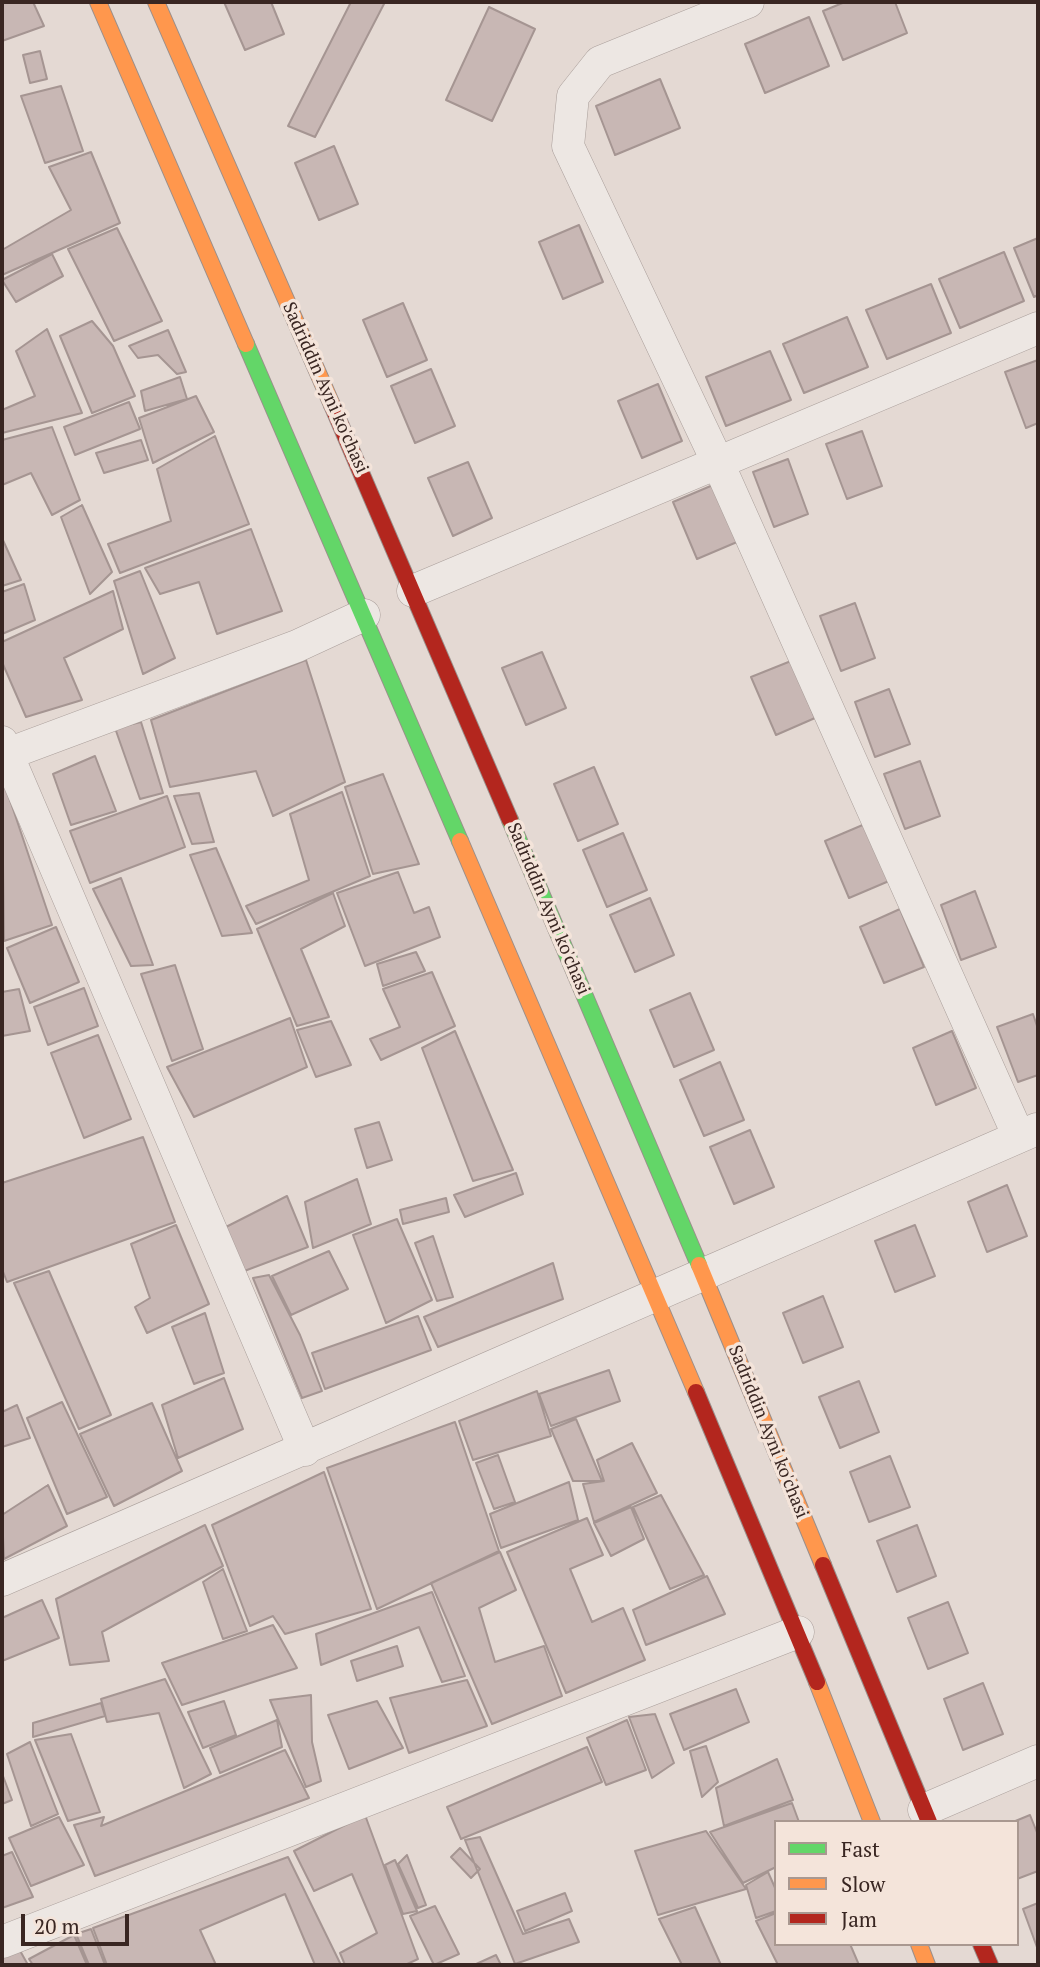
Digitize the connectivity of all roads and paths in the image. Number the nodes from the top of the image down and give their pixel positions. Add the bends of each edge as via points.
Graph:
1 (98, 2) edge
2 (156, 2) edge
3 (748, 2) edge
4 (1038, 328) edge
5 (718, 463) junction
6 (407, 594) junction
7 (370, 612) junction
8 (3, 751) edge
9 (1029, 1133) edge
10 (703, 1274) junction
11 (654, 1295) junction
12 (305, 1450) junction
13 (2, 1580) edge
14 (798, 1632) junction
15 (1038, 1761) edge
16 (927, 1816) edge
17 (871, 1820) edge
18 (2, 1942) edge
19 (920, 1946) edge
20 (982, 1946) edge
21 (927, 1965) edge
22 (990, 1965) edge

1 - 7 main road
2 - 6 main road, Sadriddin Ayni ko'chasi
3 - 5 street via 600,62 573,96 568,146
4 - 5 street
5 - 6 street
5 - 9 street
6 - 10 main road, Sadriddin Ayni ko'chasi
7 - 8 street via 297,646
7 - 11 main road
8 - 12 street
9 - 10 street
10 - 11 street
10 - 16 main road, Sadriddin Ayni ko'chasi
11 - 12 street
11 - 14 main road
12 - 13 street
14 - 17 main road
14 - 18 street
15 - 16 street
19 - 21 main road
20 - 22 main road

